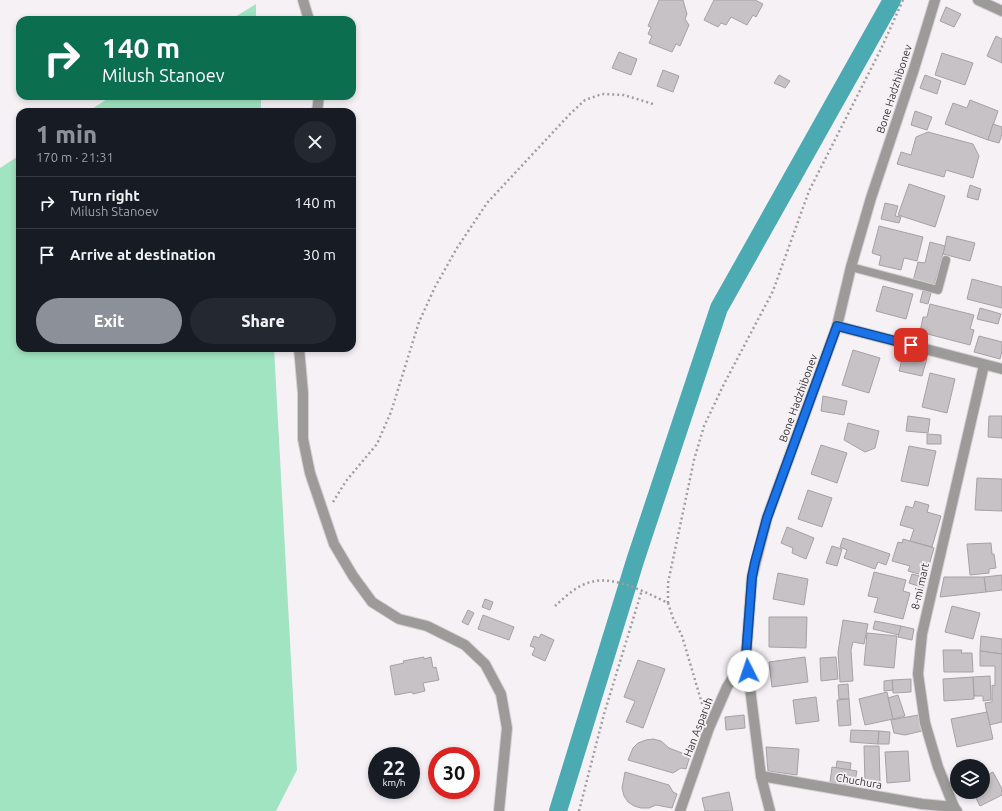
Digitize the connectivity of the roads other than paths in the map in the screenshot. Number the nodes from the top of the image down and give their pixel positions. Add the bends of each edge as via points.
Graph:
1 (304, 0) edge
2 (935, 0) edge
3 (978, 0) edge
4 (1002, 11) edge
5 (309, 16) edge
6 (946, 260) dead end
7 (851, 267) junction
8 (837, 326) junction
9 (299, 352) edge
10 (984, 365) junction
11 (1002, 369) edge
12 (746, 656) junction
13 (761, 776) junction
14 (955, 809) edge
15 (499, 811) edge
16 (680, 811) edge
17 (770, 811) edge

1 - 5 street
2 - 7 street, Bone Hadzhibonev
3 - 4 street
6 - 7 lane via 938,290
7 - 8 street, Bone Hadzhibonev
8 - 10 street
8 - 12 street, Bone Hadzhibonev via 767,518 752,577
9 - 15 street via 303,440 310,473 334,544 372,602 399,619 427,626 464,645 485,664 501,694 507,728
10 - 11 street
10 - 14 street, 8-mi mart via 922,634 918,674 925,723 938,768
12 - 13 street, Bone Hadzhibonev
12 - 16 street, Han Asparuh via 727,687 709,728
13 - 14 street, Chuchura
13 - 17 street, Bone Hadzhibonev

